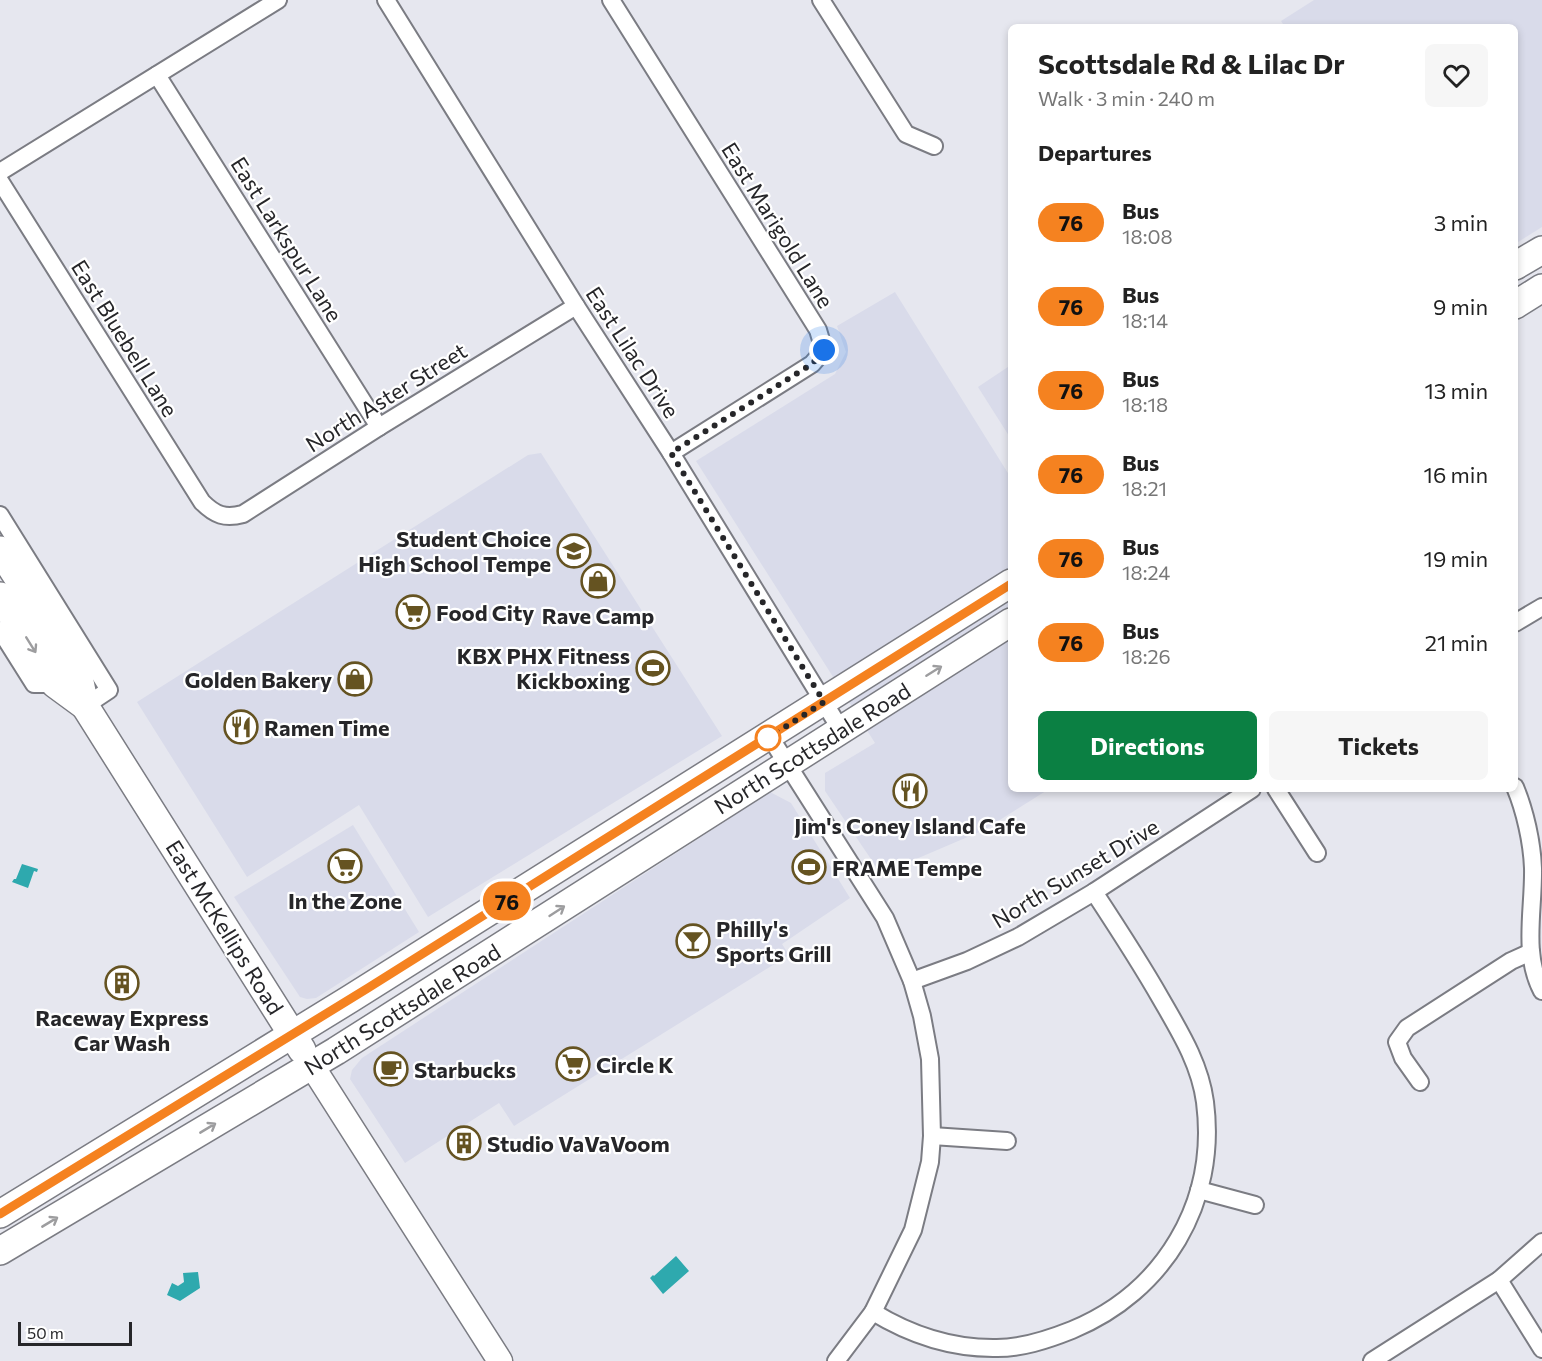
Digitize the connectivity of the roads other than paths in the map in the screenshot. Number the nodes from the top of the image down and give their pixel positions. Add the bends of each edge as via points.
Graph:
1 (278, 0) edge
2 (386, 0) edge
3 (610, 0) edge
4 (821, 0) edge
5 (157, 75) junction
6 (934, 146) dead end
7 (0, 172) edge
8 (0, 181) edge
9 (1542, 250) edge
10 (1518, 265) edge
11 (1542, 288) edge
12 (1518, 303) edge
13 (576, 306) junction
14 (379, 427) junction
15 (671, 453) junction
16 (217, 514) joint
17 (0, 515) edge
18 (0, 550) edge
19 (1008, 586) edge
20 (0, 596) edge
21 (1542, 607) edge
22 (1518, 621) edge
23 (1008, 624) edge
24 (0, 630) edge
25 (55, 684) junction
26 (824, 702) junction
27 (85, 706) junction
28 (841, 730) junction
29 (770, 737) junction
30 (787, 764) junction
31 (1247, 792) edge
32 (1278, 792) edge
33 (1516, 792) edge
34 (1317, 853) dead end
35 (1094, 892) junction
36 (1531, 952) junction
37 (912, 981) junction
38 (1542, 991) edge
39 (293, 1035) junction
40 (312, 1066) junction
41 (1420, 1082) dead end
42 (932, 1136) junction
43 (1007, 1142) dead end
44 (1199, 1190) junction
45 (1255, 1205) dead end
46 (0, 1214) edge
47 (1542, 1242) edge
48 (0, 1251) edge
49 (1499, 1280) junction
50 (873, 1312) junction
51 (1542, 1349) edge
52 (994, 1355) edge
53 (500, 1361) edge
54 (836, 1361) edge
55 (1372, 1361) edge

1 - 5 street
2 - 13 street, East Lilac Drive
3 - 15 street, East Marigold Lane via 818,330 824,350 812,364
4 - 6 street via 906,134
5 - 7 street
5 - 14 street, East Larkspur Lane
8 - 16 street, East Bluebell Lane via 202,502
9 - 10 main road
11 - 12 main road
13 - 14 street, North Aster Street
13 - 15 street, East Lilac Drive
14 - 16 street, North Aster Street via 243,514
15 - 26 street, East Lilac Drive
17 - 27 street via 109,690
18 - 27 main road, East McKellips Road via 78,672
19 - 26 main road, North Scottsdale Road
20 -> 25 main road, East McKellips Road
21 - 22 street
28 -> 23 main road, North Scottsdale Road
24 - 25 street, East McKellips Road via 34,684
25 - 27 main road, East McKellips Road
26 - 28 street, East Lilac Drive
26 - 29 main road, North Scottsdale Road
27 - 39 main road, East McKellips Road
28 - 30 main road, North Scottsdale Road
29 - 30 street
29 - 39 main road, North Scottsdale Road
30 - 37 street via 885,918
40 -> 30 main road, North Scottsdale Road
31 - 35 street, North Sunset Drive
32 - 34 street
33 - 36 street via 1533,867
35 - 37 street, North Sunset Drive via 1018,937
35 - 44 street via 1191,1050 1208,1124
36 - 38 street
36 - 41 street via 1407,1028 1397,1041 1402,1058
37 - 42 street via 930,1059
39 - 40 main road, East McKellips Road
39 - 46 main road, North Scottsdale Road
48 -> 40 main road, North Scottsdale Road
40 - 53 street, East McKellips Road
42 - 43 street
42 - 50 street via 930,1162 913,1230
44 - 45 street
44 - 52 street via 1179,1239 1139,1290 1113,1310 1081,1326
47 - 49 street
49 - 51 street
49 - 55 street
50 - 52 street via 933,1339
50 - 54 street

